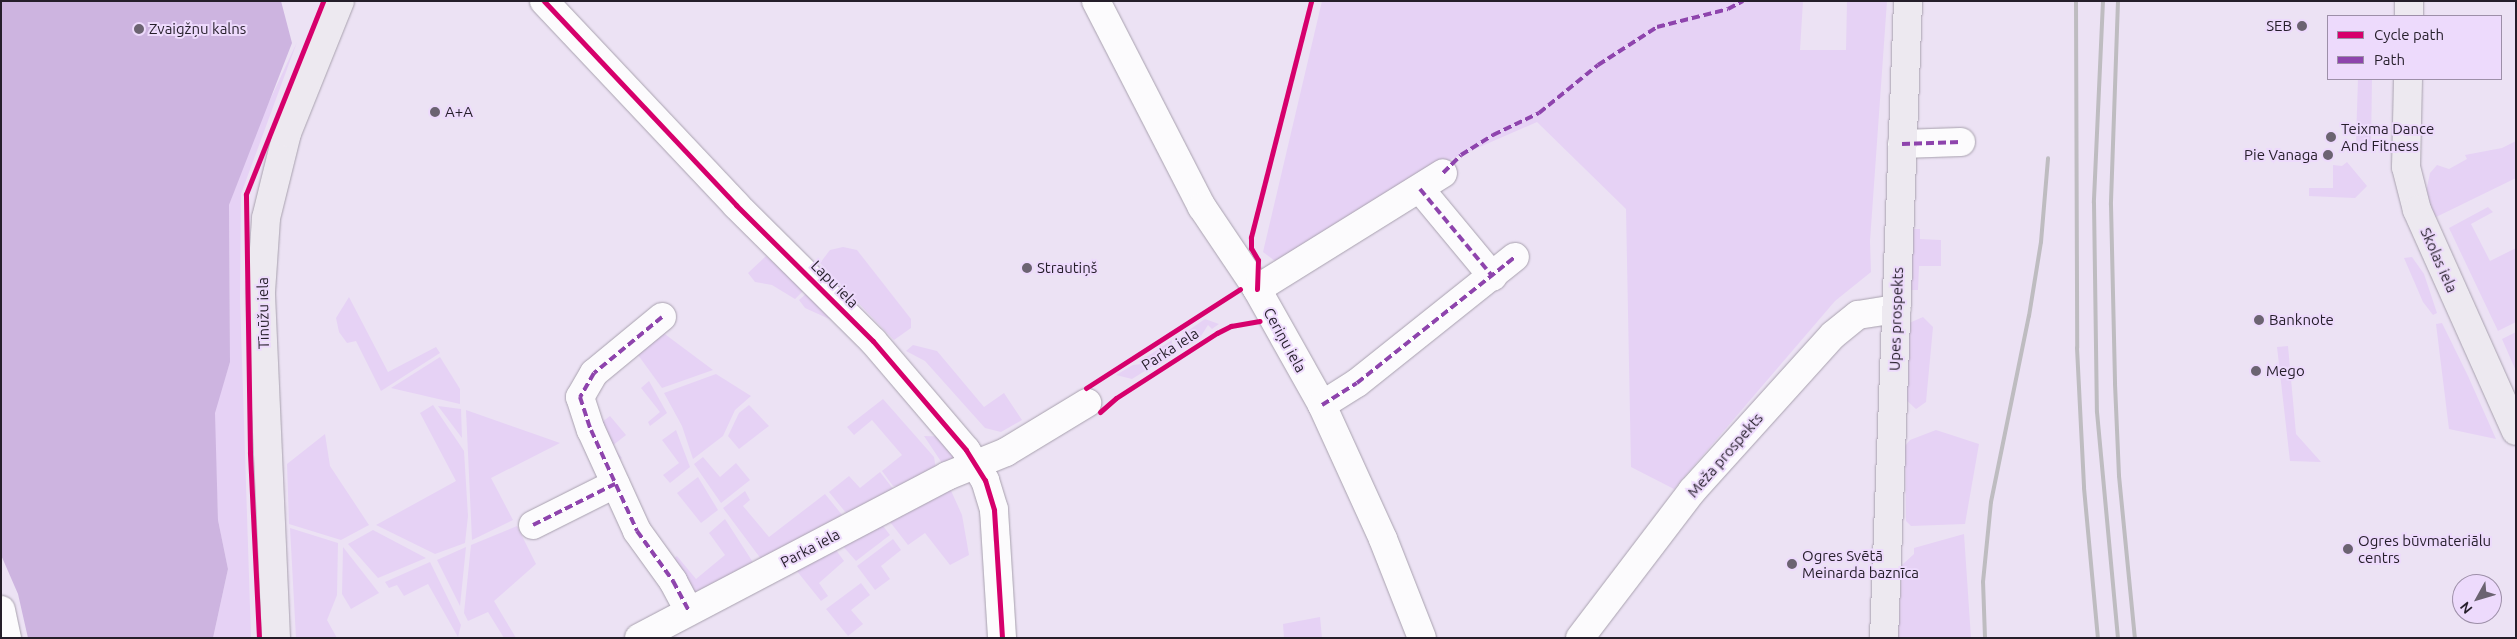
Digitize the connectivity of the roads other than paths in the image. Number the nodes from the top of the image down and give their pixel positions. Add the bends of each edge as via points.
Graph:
1 (340, 1) edge
2 (544, 1) edge
3 (1096, 1) edge
4 (1908, 1) edge
5 (2410, 1) edge
6 (2409, 15) edge
7 (2408, 80) edge
8 (1960, 142) dead end
9 (1902, 144) junction
10 (1443, 172) dead end
11 (1420, 189) junction
12 (1514, 257) dead end
13 (1493, 277) junction
14 (1257, 289) junction
15 (1896, 309) junction
16 (662, 317) dead end
17 (1087, 403) dead end
18 (1322, 406) junction
19 (2516, 431) edge
20 (977, 465) junction
21 (615, 484) junction
22 (533, 525) dead end
23 (1, 610) edge
24 (689, 611) junction
25 (7, 638) edge
26 (276, 638) edge
27 (639, 638) edge
28 (1002, 638) edge
29 (1422, 638) edge
30 (1580, 638) edge
31 (1884, 638) edge

1 - 26 main road, Tīnūžu iela via 287,133 266,218 261,292
2 - 20 street, Lapu iela via 873,341
3 - 14 street, Ceriņu iela via 1202,207
4 - 9 main road, Upes prospekts
5 - 6 main road
7 - 19 main road, Skolas iela via 2406,167 2416,210
8 - 9 street
9 - 15 main road, Upes prospekts
10 - 11 street
11 - 13 street
11 - 14 street
12 - 13 street
13 - 18 street
14 - 18 street, Ceriņu iela
15 - 30 street, Meža prospekts via 1858,315 1833,335 1692,491
15 - 31 main road, Upes prospekts
16 - 21 street via 594,373 580,397
17 - 20 street, Parka iela
18 - 29 street, Ceriņu iela via 1383,539
20 - 24 street, Parka iela via 947,476
20 - 28 street, Lapu iela via 994,510
21 - 22 street
21 - 24 street via 637,531 673,581
23 - 25 street
24 - 27 street, Parka iela

